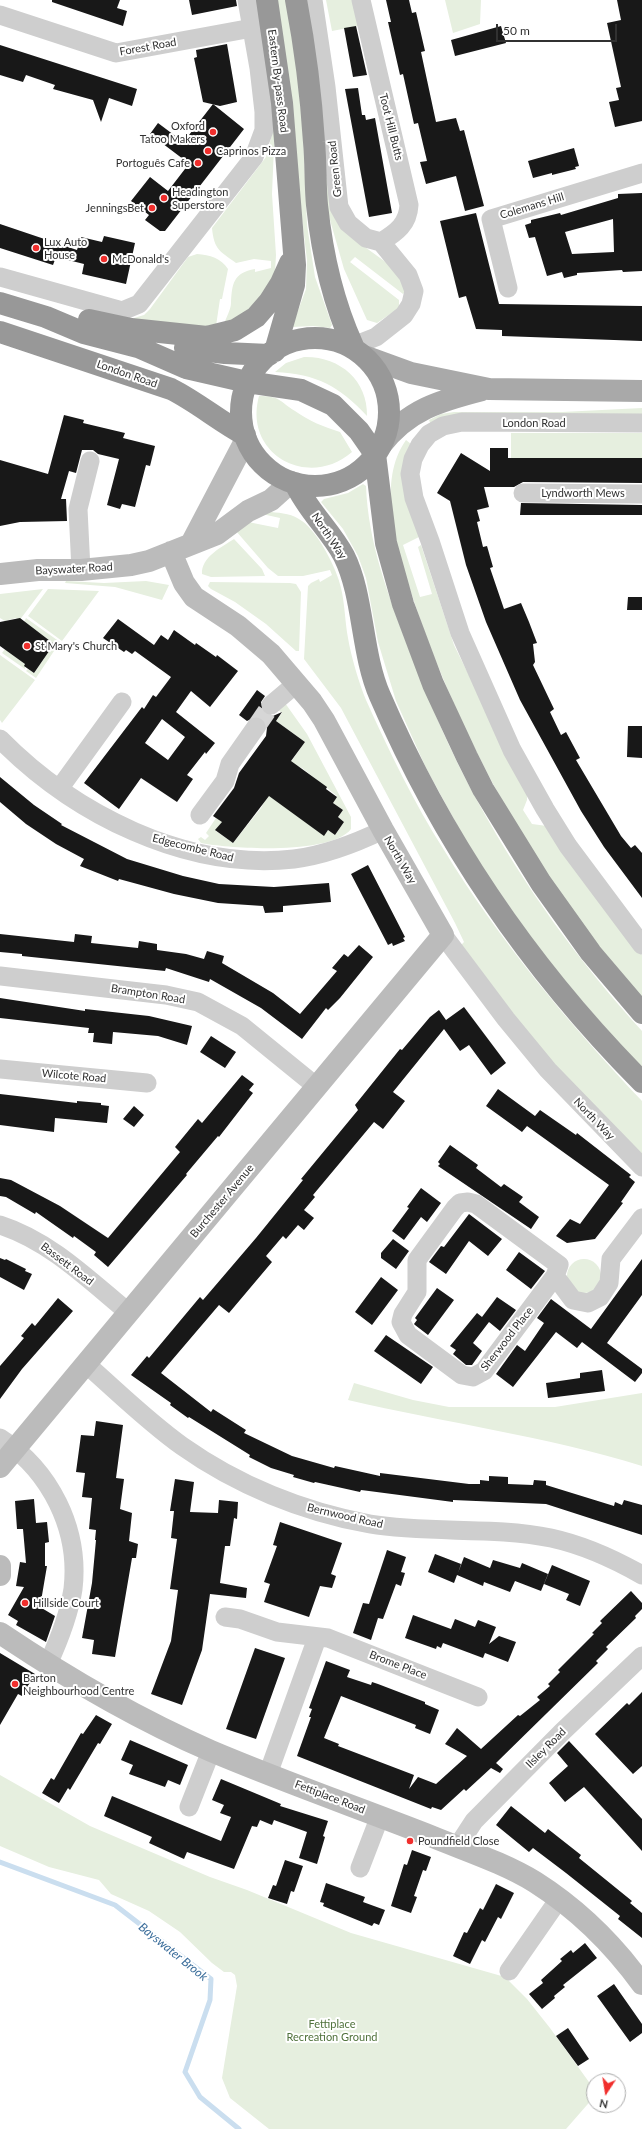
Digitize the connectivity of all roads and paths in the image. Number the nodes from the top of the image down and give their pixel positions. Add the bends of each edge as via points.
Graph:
1 (247, 0) edge
2 (267, 0) edge
3 (296, 0) edge
4 (313, 0) edge
5 (361, 0) edge
6 (0, 15) edge
7 (252, 28) junction
8 (642, 173) edge
9 (381, 242) junction
10 (295, 244) junction
11 (0, 277) edge
12 (508, 288) dead end
13 (0, 302) edge
14 (130, 329) junction
15 (0, 332) edge
16 (360, 351) junction
17 (272, 352) junction
18 (248, 382) junction
19 (488, 389) junction
20 (642, 391) edge
21 (642, 423) edge
22 (245, 437) junction
23 (378, 450) junction
24 (90, 461) dead end
25 (293, 483) junction
26 (523, 493) dead end
27 (642, 494) edge
28 (192, 542) junction
29 (171, 552) junction
30 (81, 570) junction
31 (0, 574) edge
32 (297, 683) junction
33 (122, 702) dead end
34 (272, 705) tunnel mouth
35 (256, 727) tunnel mouth
36 (0, 739) edge
37 (59, 789) junction
38 (200, 815) dead end
39 (383, 830) junction
40 (443, 935) junction
41 (642, 946) edge
42 (0, 976) edge
43 (642, 1013) edge
44 (0, 1069) edge
45 (642, 1082) edge
46 (147, 1083) dead end
47 (317, 1087) junction
48 (642, 1167) edge
49 (642, 1218) edge
50 (0, 1225) edge
51 (555, 1276) junction
52 (129, 1313) junction
53 (86, 1364) junction
54 (8, 1443) edge
55 (0, 1467) edge
56 (0, 1566) edge
57 (0, 1575) edge
58 (642, 1575) edge
59 (225, 1617) dead end
60 (0, 1633) edge
61 (317, 1638) junction
62 (642, 1656) edge
63 (48, 1664) junction
64 (478, 1697) dead end
65 (211, 1751) junction
66 (268, 1774) junction
67 (189, 1807) dead end
68 (380, 1816) junction
69 (457, 1847) junction
70 (360, 1868) dead end
71 (559, 1899) junction
72 (509, 1971) dead end
73 (642, 1984) edge

1 - 7 street
2 - 10 highway, Eastern By-pass Road via 282,103
3 - 16 highway via 308,80 322,250 346,330
4 - 9 street, Green Road via 326,87 339,207 348,223 366,238
5 - 9 street, Toot Hill Butts via 410,205 408,217 400,230
6 - 7 street, Forest Road via 116,53
7 - 14 street via 264,112 264,130 254,156 139,304
8 - 12 street, Colemans Hill via 491,218
9 - 16 street via 408,275 414,291 411,304 404,316
10 - 14 highway via 281,283 269,302 256,317 235,330 207,338
10 - 17 highway, Eastern By-pass Road via 294,285
11 - 14 street
13 - 14 highway via 46,317 85,320
14 - 17 highway via 183,348 225,353
14 - 18 highway via 186,368
15 - 22 highway, London Road via 171,389 190,398
16 - 17 highway via 312,339 286,345
16 - 19 main road via 411,373
16 - 23 highway via 384,380 389,403 388,423
17 - 18 highway via 258,366
18 - 22 highway via 242,402
18 - 23 highway via 286,387 316,396 333,405
19 - 20 main road
19 - 23 main road via 454,397 412,414 391,432
21 - 41 street, London Road via 462,422 443,426 429,434 420,445 413,459 410,474 414,498 460,633 512,750 568,846
22 - 25 highway via 256,457 271,471
22 - 28 street
23 - 25 highway via 354,475 337,482 316,486
23 - 43 highway via 386,543 403,604 433,684 482,789 541,883 592,953
24 - 30 street via 78,509
25 - 28 street, Bayswater Road via 271,500 248,510 217,534
25 - 45 highway, North Way via 344,557 352,577 370,665 379,694 420,783 449,834 551,980 613,1053
26 - 27 street, Lyndworth Mews
28 - 29 street, Bayswater Road
29 - 30 street, Bayswater Road via 131,565
29 - 32 street, North Way via 184,583 194,597 272,654
30 - 31 street, Bayswater Road via 38,570
32 - 34 street
32 - 39 street, North Way via 324,720
33 - 37 street
35 - 38 street via 230,764 225,781
36 - 37 street, Edgecombe Road via 35,772
37 - 39 street, Edgecombe Road via 111,820 153,839 242,860 315,855 359,842
39 - 40 street, North Way
40 - 47 street, Burchester Avenue
40 - 48 street, North Way via 548,1070
42 - 47 street, Brampton Road via 166,994 198,1002 242,1026
44 - 46 street, Wilcote Road
47 - 52 street, Burchester Avenue
49 - 51 street, Sherwood Place via 611,1259 609,1283 600,1297 588,1303 574,1300
50 - 52 street, Bassett Road via 22,1233 45,1246
51 - 51 street, Sherwood Place via 559,1265 476,1204 460,1203 417,1260 418,1292 402,1314 401,1322 408,1335 462,1375 473,1377 484,1371
52 - 53 street, Burchester Avenue
53 - 54 street, Burchester Avenue
53 - 58 street, Bernwood Road via 186,1449 210,1465 295,1504 371,1524 551,1538 594,1551
54 - 55 street, Burchester Avenue
54 - 63 street via 38,1471 54,1495 66,1521 72,1543 73,1589 62,1632
56 - 57 street
59 - 61 street, Brome Place via 240,1619 277,1632
60 - 63 street, Fettiplace Road
61 - 64 street, Brome Place via 328,1638
61 - 66 street
62 - 69 street, Ilsley Road via 560,1733 480,1816
63 - 65 street, Fettiplace Road via 113,1702
65 - 66 street, Fettiplace Road
65 - 67 street
66 - 68 street, Fettiplace Road
68 - 69 street, Fettiplace Road
68 - 70 street
69 - 71 street, Fettiplace Road via 508,1868
71 - 72 street
71 - 73 street, Fettiplace Road via 590,1925 621,1957

